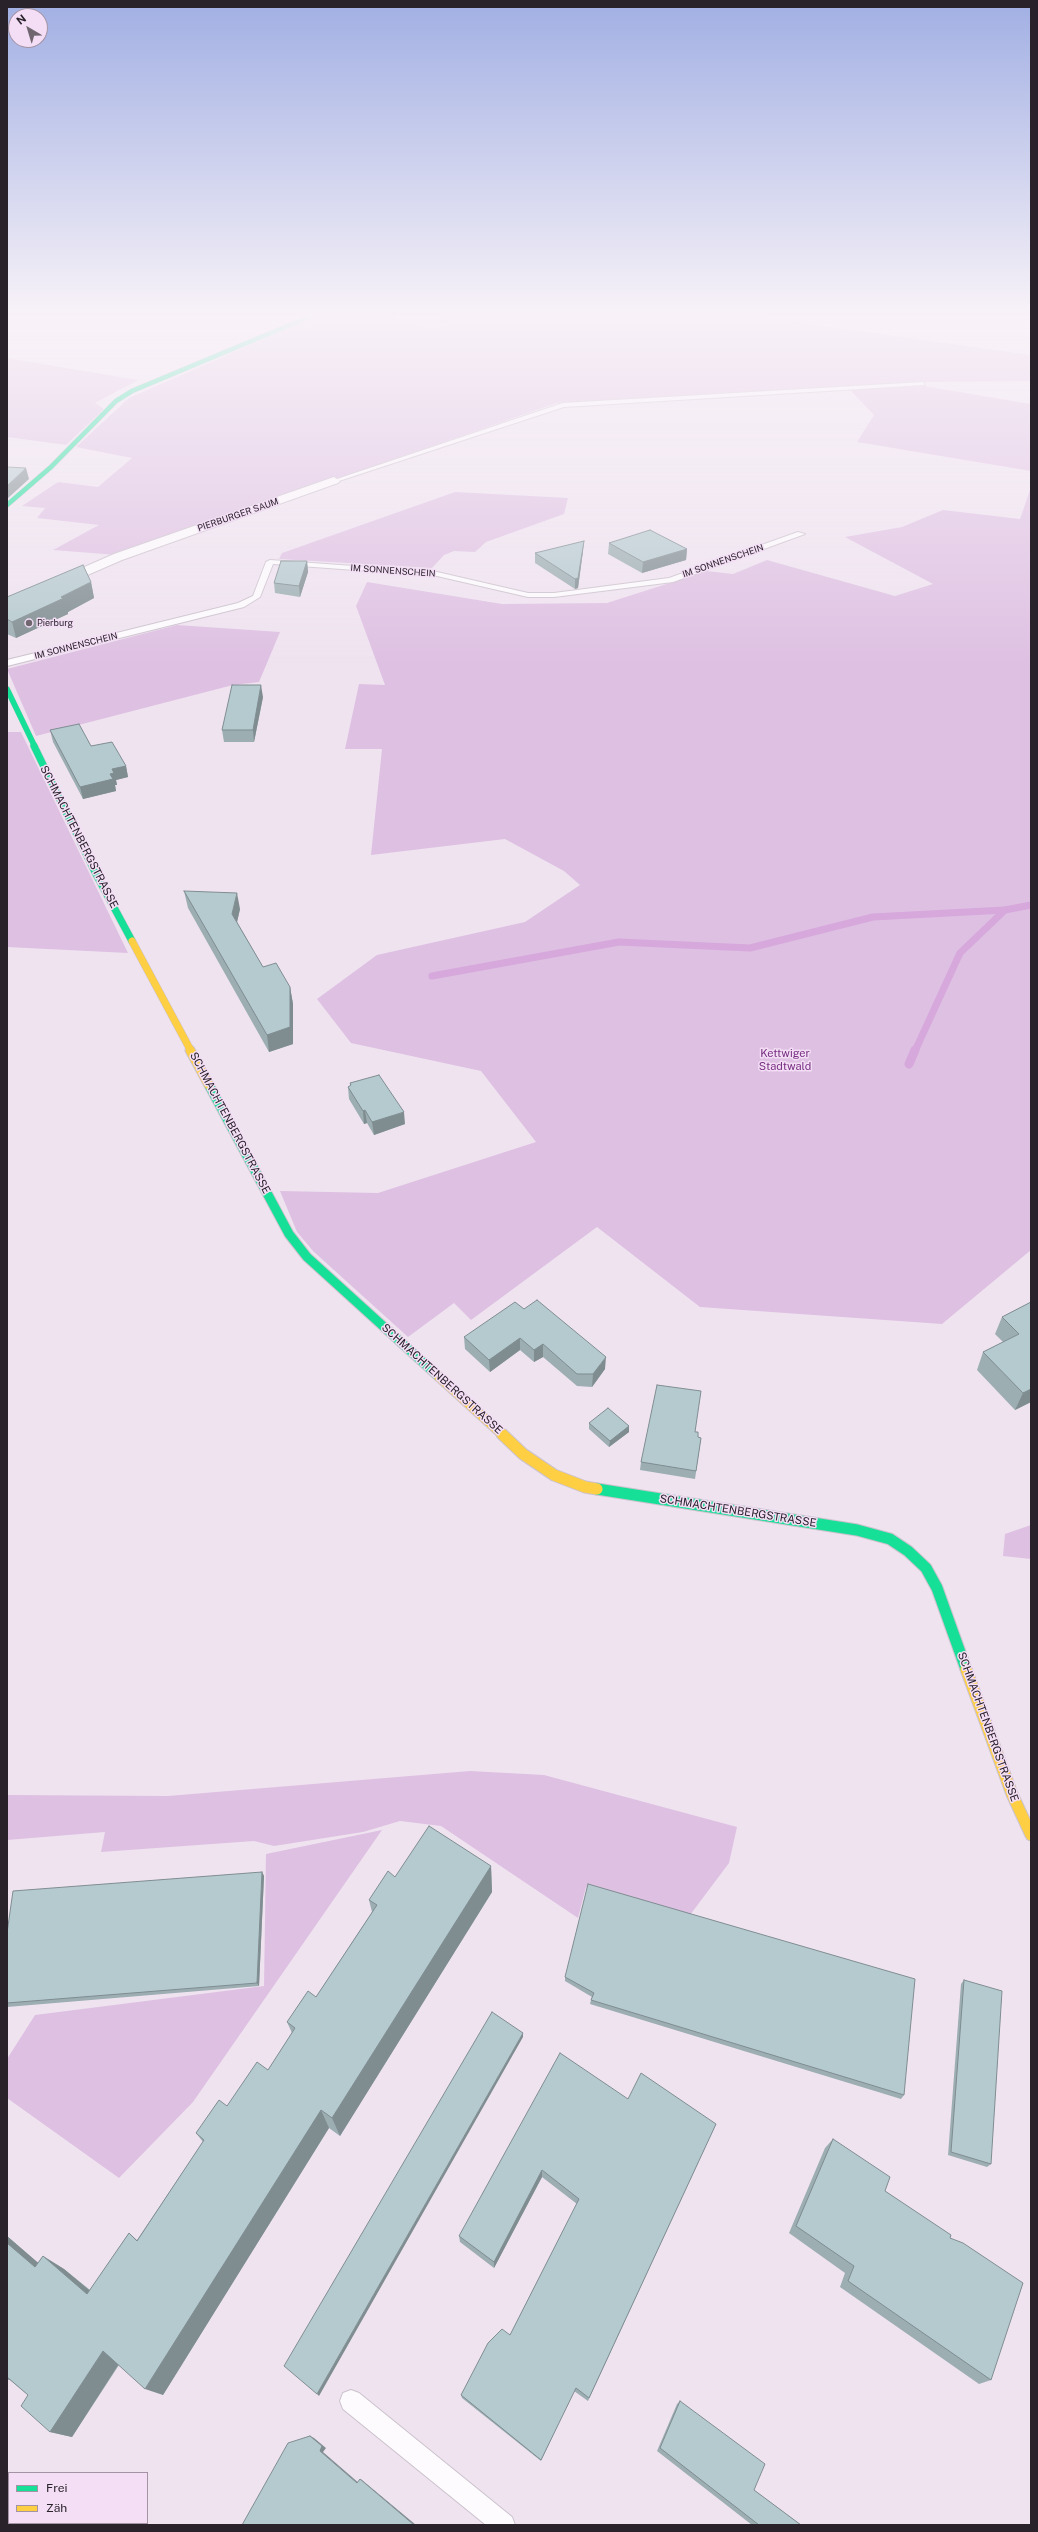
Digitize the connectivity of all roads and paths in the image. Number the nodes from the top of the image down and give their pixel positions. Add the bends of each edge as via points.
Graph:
1 (85, 432) edge
2 (480, 432) edge
3 (334, 481) joint
4 (7, 505) edge
5 (801, 534) dead end
6 (7, 606) edge
7 (7, 663) edge
8 (7, 689) edge
9 (1031, 1835) edge
10 (350, 2401) dead end
11 (504, 2525) edge

1 - 4 street via 51,467
2 - 3 lane, PIERBURGER SAUM
3 - 6 street, PIERBURGER SAUM via 118,557
5 - 7 lane, IM SONNENSCHEIN via 670,580 554,595 528,595 437,574 270,562 256,597 241,605
8 - 9 street, SCHMACHTENBERGSTRASSE via 96,874 289,1234 307,1257 523,1454 554,1475 585,1486 857,1530 890,1539 908,1551 926,1568 937,1588 1012,1794
10 - 11 lane

